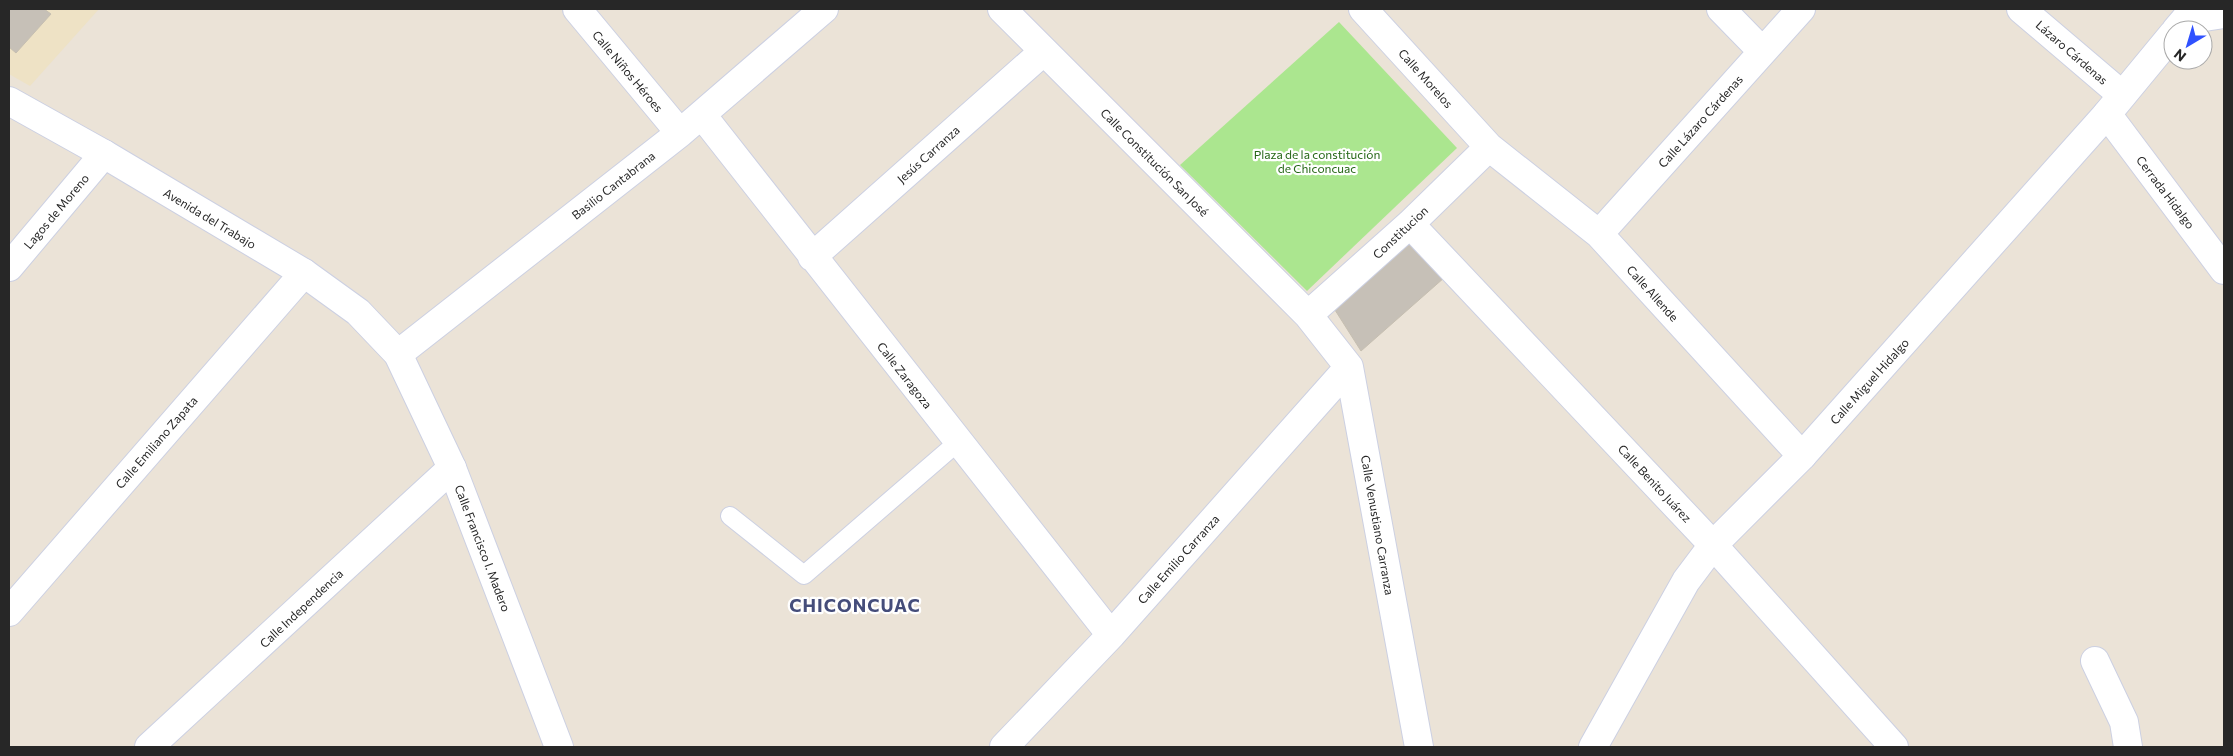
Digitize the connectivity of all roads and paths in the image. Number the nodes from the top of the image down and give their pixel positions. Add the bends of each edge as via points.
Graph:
1 (577, 9) edge
2 (824, 9) edge
3 (1002, 9) edge
4 (1363, 9) edge
5 (1721, 9) edge
6 (1801, 9) edge
7 (2021, 9) edge
8 (2224, 14) edge
9 (2196, 20) edge
10 (2163, 46) edge
11 (1044, 51) junction
12 (1762, 51) junction
13 (9, 101) edge
14 (2115, 105) junction
15 (702, 115) junction
16 (680, 133) junction
17 (1489, 147) junction
18 (104, 154) junction
19 (1410, 224) junction
20 (1599, 234) junction
21 (812, 257) junction
22 (9, 267) edge
23 (2224, 270) edge
24 (304, 273) junction
25 (1308, 315) junction
26 (398, 354) junction
27 (1349, 367) junction
28 (958, 442) junction
29 (1802, 456) junction
30 (452, 468) junction
31 (730, 516) dead end
32 (1714, 545) junction
33 (9, 612) edge
34 (1111, 635) junction
35 (2095, 661) dead end
36 (149, 747) edge
37 (559, 747) edge
38 (1004, 747) edge
39 (1419, 747) edge
40 (1594, 747) edge
41 (1894, 747) edge
42 (2128, 747) edge

1 - 16 street, Calle Niños Héroes
2 - 15 street, Basilio Cantabrana
3 - 11 street, Calle Constitución San José
4 - 17 street, Calle Morelos
5 - 12 street
6 - 12 street, Calle Lázaro Cárdenas
7 - 14 street, Lázaro Cárdenas
8 - 9 street
10 - 14 street, Calle Miguel Hidalgo
11 - 21 street, Jesús Carranza
11 - 25 street, Calle Constitución San José
12 - 20 street, Calle Lázaro Cárdenas
13 - 18 street, Avenida del Trabajo
14 - 23 street, Cerrada Hidalgo
14 - 29 street, Calle Miguel Hidalgo
15 - 16 street, Basilio Cantabrana
15 - 21 street, Calle Zaragoza
16 - 26 street, Basilio Cantabrana
17 - 19 street, Constitucion
17 - 20 street, Calle Allende
18 - 22 street, Lagos de Moreno
18 - 24 street, Avenida del Trabajo
19 - 25 street, Constitucion
19 - 32 street, Calle Benito Juárez
20 - 29 street, Calle Allende
21 - 28 street, Calle Zaragoza
24 - 26 street, Avenida del Trabajo via 358,312
24 - 33 street, Calle Emiliano Zapata
25 - 27 street, Calle Venustiano Carranza
26 - 30 street, Calle Francisco I. Madero
27 - 34 street, Calle Emilio Carranza
27 - 39 street, Calle Venustiano Carranza
28 - 31 lane via 804,576
28 - 34 street, Calle Zaragoza
29 - 32 street, Calle Miguel Hidalgo
30 - 36 street, Calle Independencia
30 - 37 street, Calle Francisco I. Madero
32 - 40 street, Calle Miguel Hidalgo via 1686,580
32 - 41 street, Calle Benito Juárez
34 - 38 street, Calle Emilio Carranza
35 - 42 street via 2124,722

